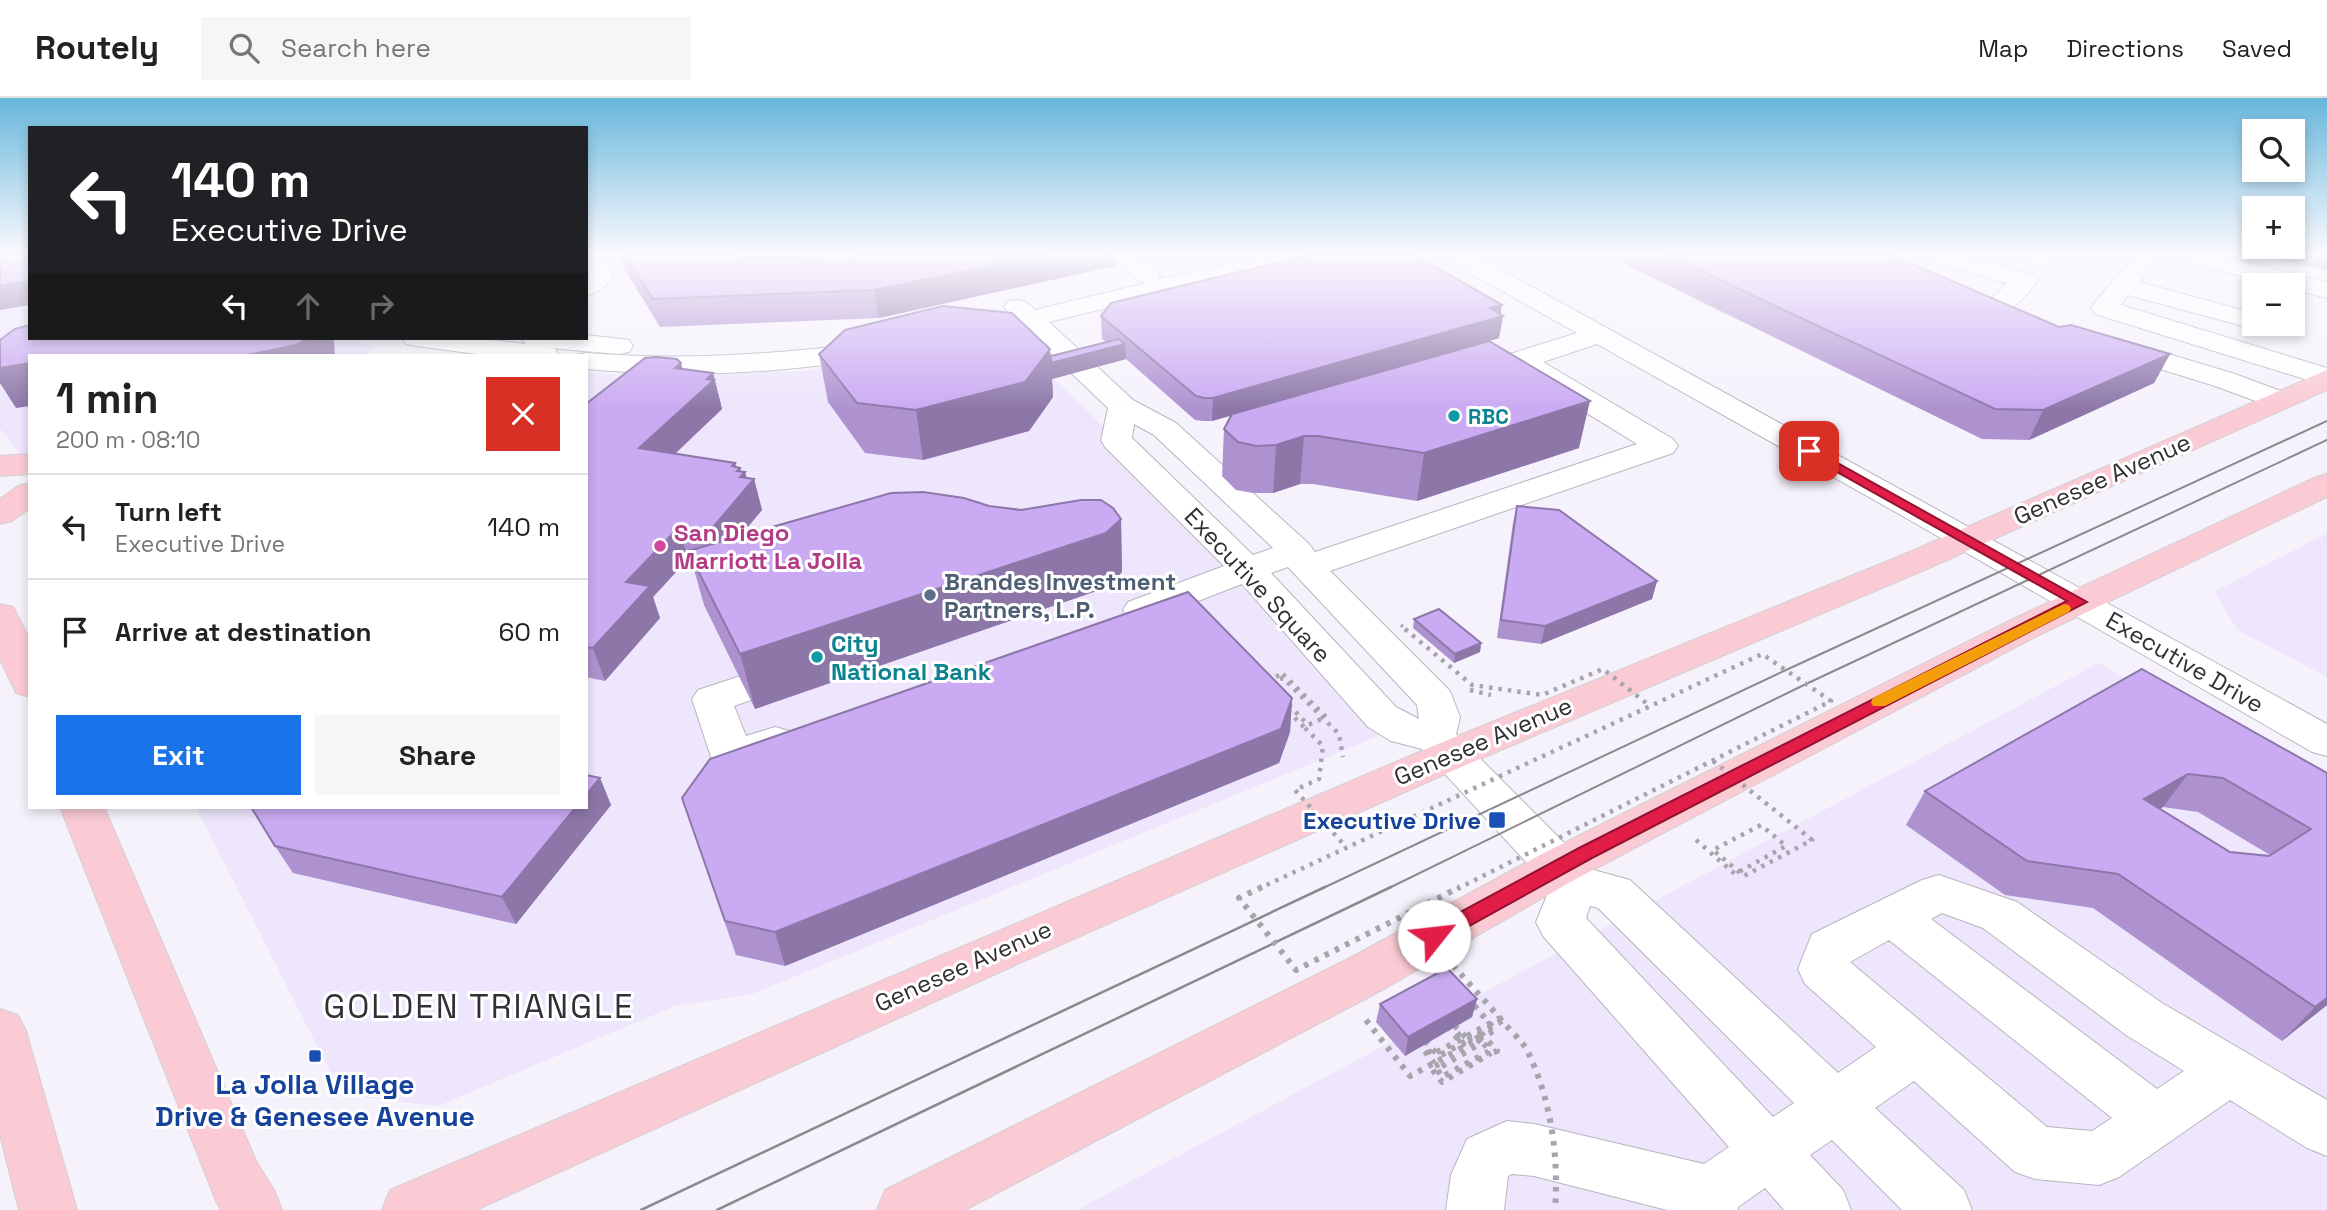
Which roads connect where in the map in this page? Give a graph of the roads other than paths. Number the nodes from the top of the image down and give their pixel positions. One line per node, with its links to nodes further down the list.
1 (1044, 307): 8 (street)
2 (1052, 307): 8 (street)
3 (1548, 307): 11 (street, Executive Drive)
4 (1991, 307): 5 (street)
5 (2010, 307)
6 (2106, 307): 18 (street)
7 (2219, 307): 9 (street)
8 (1023, 313): 10 (street); 20 (street, Executive Square)
9 (2242, 318)
10 (951, 330)
11 (1598, 335): 28 (street, Executive Drive); 29 (street)
12 (425, 340): 15 (street)
13 (559, 340): 17 (street)
14 (2096, 340): 19 (street)
15 (449, 345): 16 (street)
16 (535, 354)
17 (588, 361)
18 (2327, 378): 19 (main road, Genesee Avenue)
19 (2279, 400): 28 (main road, Genesee Avenue)
20 (1123, 406): 21 (street, Executive Square); 24 (street, Executive Square)
21 (1195, 456): 24 (street); 29 (street, Executive Square)
22 (28, 464): 23 (main road)
23 (0, 467)
24 (1147, 471): 30 (street, Executive Square)
25 (2327, 484): 31 (main road)
26 (28, 493): 27 (main road)
27 (0, 514)
28 (1967, 539): 31 (street, Executive Drive); 38 (main road, Genesee Avenue)
29 (1301, 559): 30 (street); 38 (street, Executive Square)
30 (1249, 571): 33 (street); 38 (street, Executive Square)
31 (2079, 602): 37 (street, Executive Drive); 40 (main road)
32 (0, 615): 35 (main road)
33 (1112, 620)
34 (777, 677): 36 (street)
35 (28, 679)
36 (811, 728)
37 (2327, 742)
38 (1444, 745): 40 (street); 52 (main road, Genesee Avenue)
39 (83, 809): 51 (main road)
40 (1566, 875): 45 (street); 48 (street); 53 (main road)
41 (1892, 916): 43 (street); 44 (street); 46 (street)
42 (0, 1031): 50 (main road)
43 (1915, 1050): 45 (street); 46 (street)
44 (2231, 1070): 46 (street); 47 (street)
45 (1837, 1107): 48 (street); 56 (street)
46 (2156, 1120)
47 (2327, 1130)
48 (1767, 1152): 49 (street); 55 (street)
49 (1709, 1201): 54 (street)
50 (48, 1210)
51 (253, 1210)
52 (411, 1210)
53 (906, 1210)
54 (1475, 1210)
55 (1822, 1210)
56 (1942, 1210)

